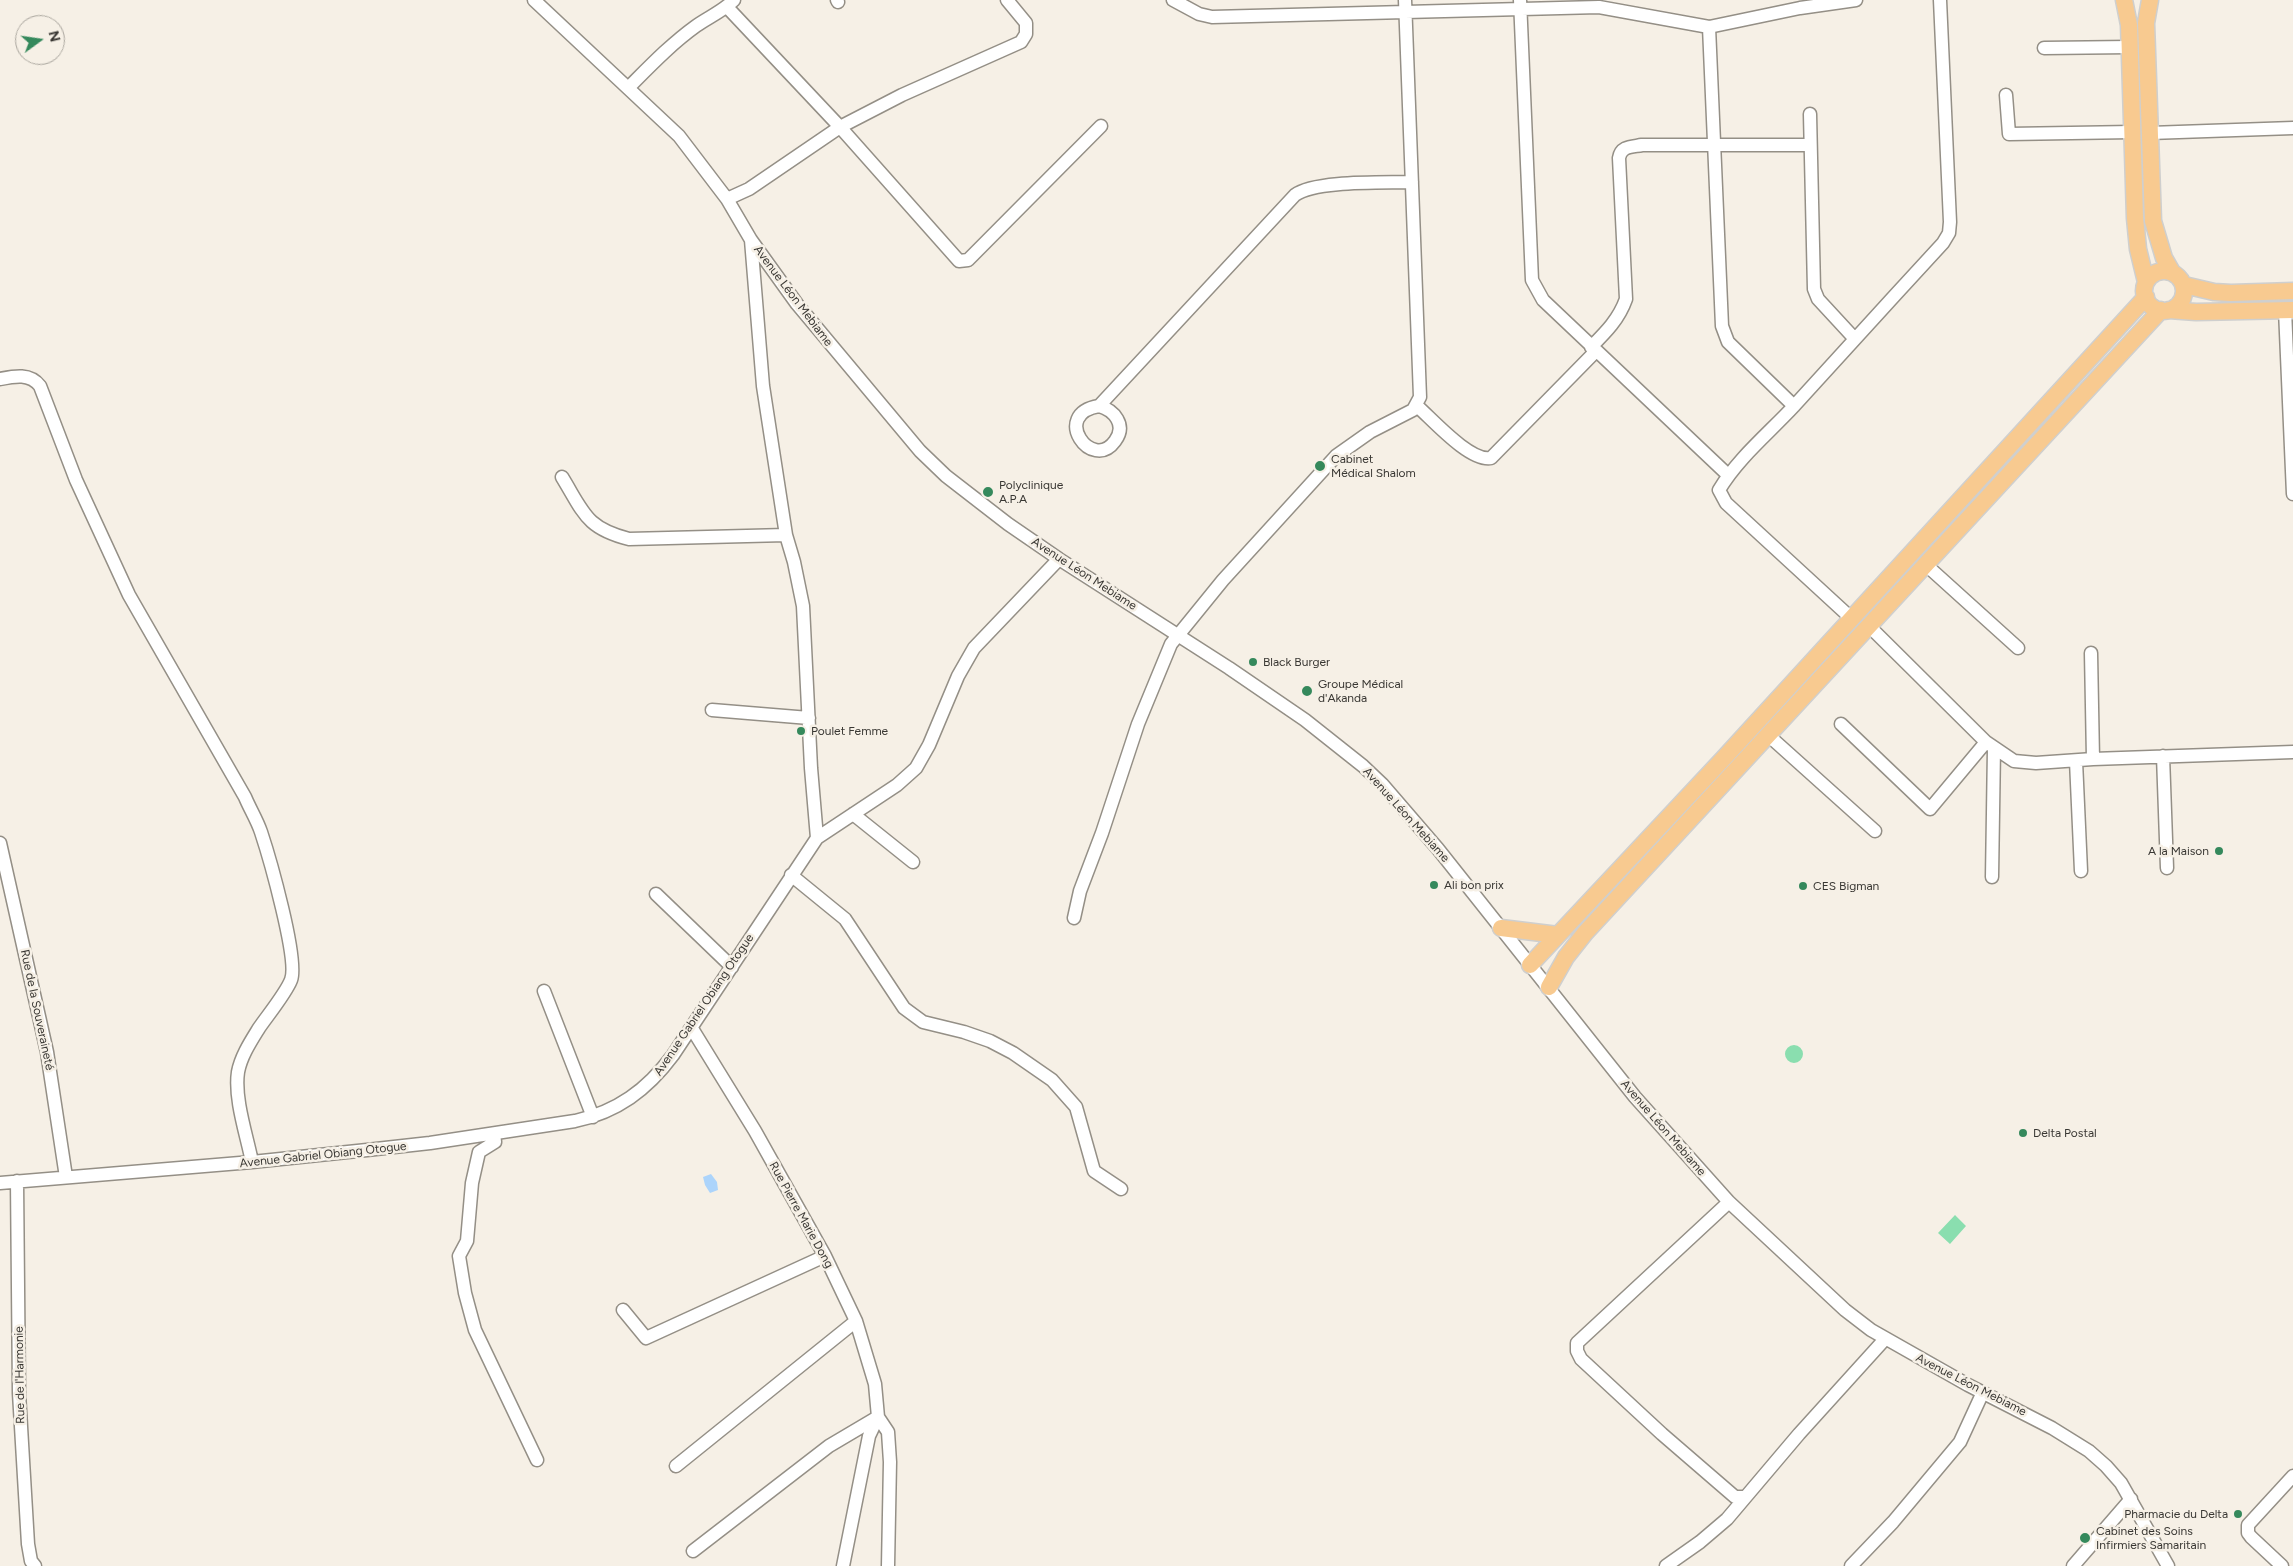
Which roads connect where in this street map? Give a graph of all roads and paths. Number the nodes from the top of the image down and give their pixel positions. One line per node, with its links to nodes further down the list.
1 (534, 0): 14 (street, Avenue Léon Mebiame)
2 (1007, 0): 18 (street)
3 (1173, 0): 9 (street)
4 (1856, 0): 11 (street)
5 (1940, 0): 33 (street)
6 (2124, 0): 12 (main road)
7 (2150, 0): 21 (main road)
8 (731, 4): 14 (street); 18 (street)
9 (1405, 5): 10 (street); 24 (street)
10 (1520, 5): 11 (street); 34 (street)
11 (1709, 27): 22 (street)
12 (2130, 47): 13 (street); 20 (main road)
13 (2044, 48)
14 (628, 88): 25 (street, Avenue Léon Mebiame)
15 (2006, 95): 20 (street)
16 (1810, 114): 23 (street)
17 (1102, 126): 18 (street)
18 (840, 127): 25 (street)
19 (2293, 128): 21 (street)
20 (2132, 132): 29 (main road)
21 (2150, 133): 27 (main road)
22 (1714, 145): 23 (street); 34 (street); 38 (street)
23 (1810, 145): 33 (street)
24 (1412, 182): 36 (street); 37 (street)
25 (728, 200): 26 (street, Avenue Léon Mebiame)
26 (751, 240): 42 (street); 43 (street, Avenue Léon Mebiame)
27 (2172, 272): 28 (main road); 29 (main road)
28 (2184, 285): 30 (main road); 31 (main road)
29 (2146, 290): 31 (main road); 45 (main road)
30 (2293, 291)
31 (2165, 310): 32 (main road); 44 (main road)
32 (2289, 310): 41 (street)
33 (1854, 338): 38 (street)
34 (1594, 349): 37 (street); 39 (street)
35 (0, 379): 79 (street)
36 (1099, 406)
37 (1417, 406): 47 (street)
38 (1794, 406): 39 (street)
39 (1728, 475): 45 (street)
40 (562, 477): 42 (street)
41 (2293, 494)
42 (786, 535): 51 (street)
43 (1058, 559): 47 (street, Avenue Léon Mebiame); 59 (street, Avenue Gabriel Obiang Otogue)
44 (1925, 564): 46 (main road); 48 (street)
45 (1851, 618): 71 (main road)
46 (1869, 626): 53 (main road); 54 (street)
47 (1178, 634): 69 (street); 70 (street, Avenue Léon Mebiame)
48 (2018, 648)
49 (2091, 653): 57 (street)
50 (712, 710): 51 (street)
51 (809, 718): 61 (street)
52 (1841, 724): 54 (street)
53 (1768, 735): 60 (street); 74 (main road)
54 (1990, 745): 58 (street); 67 (street)
55 (2293, 752): 56 (street)
56 (2163, 756): 57 (street); 64 (street)
57 (2093, 759): 58 (street)
58 (2076, 761): 65 (street)
59 (853, 814): 61 (street, Avenue Gabriel Obiang Otogue); 63 (street)
60 (1875, 832)
61 (817, 838): 66 (street, Avenue Gabriel Obiang Otogue)
62 (0, 843): 80 (street, Rue de la Souveraineté)
63 (913, 862)
64 (2167, 868)
65 (2080, 871)
66 (791, 875): 73 (street, Avenue Gabriel Obiang Otogue); 83 (street)
67 (1992, 877)
68 (656, 894): 73 (street)
69 (1074, 918)
70 (1501, 928): 71 (main road); 72 (street, Avenue Léon Mebiame)
71 (1558, 935): 72 (main road)
72 (1530, 965): 74 (street, Avenue Léon Mebiame)
73 (732, 967): 76 (street, Avenue Gabriel Obiang Otogue)
74 (1549, 987): 84 (street, Avenue Léon Mebiame)
75 (544, 991): 77 (street)
76 (691, 1027): 77 (street, Avenue Gabriel Obiang Otogue); 85 (street, Rue Pierre Marie Dong)
77 (593, 1117): 78 (street, Avenue Gabriel Obiang Otogue)
78 (494, 1134): 79 (street, Avenue Gabriel Obiang Otogue); 91 (street)
79 (252, 1162): 80 (street, Avenue Gabriel Obiang Otogue)
80 (66, 1177): 81 (street, Avenue Gabriel Obiang Otogue)
81 (17, 1181): 82 (street, Avenue Gabriel Obiang Otogue); 97 (street, Rue de l'Harmonie)
82 (0, 1184)
83 (1121, 1189)
84 (1729, 1202): 88 (street, Avenue Léon Mebiame); 94 (street)
85 (825, 1256): 86 (street); 87 (street, Rue Pierre Marie Dong)
86 (622, 1310)
87 (856, 1321): 90 (street, Rue Pierre Marie Dong); 92 (street)
88 (1885, 1339): 89 (street, Avenue Léon Mebiame); 94 (street)
89 (1983, 1392): 95 (street, Avenue Léon Mebiame); 101 (street)
90 (878, 1417): 96 (street); 98 (street); 99 (street)
91 (538, 1460)
92 (676, 1466)
93 (2293, 1476): 104 (street)
94 (1744, 1497): 100 (street)
95 (2131, 1499): 102 (street); 103 (street, Avenue Léon Mebiame)
96 (693, 1551)
97 (35, 1566)
98 (843, 1566)
99 (888, 1566)
100 (1666, 1566)
101 (1851, 1566)
102 (2073, 1566)
103 (2168, 1566)
104 (2282, 1566)

